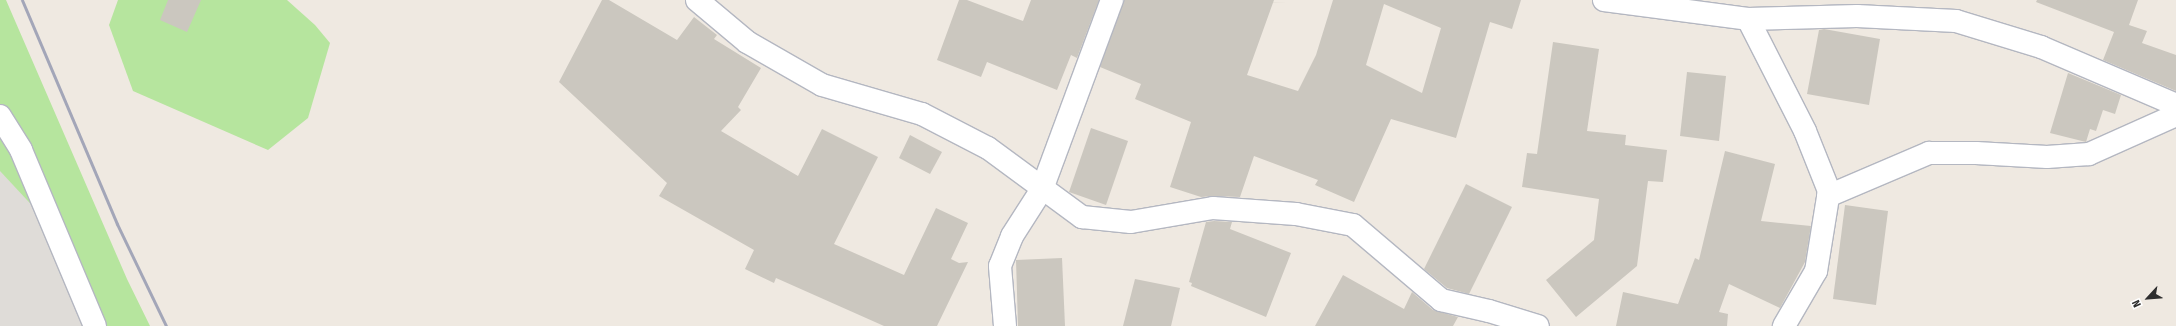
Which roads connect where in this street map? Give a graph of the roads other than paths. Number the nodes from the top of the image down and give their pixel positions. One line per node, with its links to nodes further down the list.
1 (697, 0): 8 (street)
2 (1112, 0): 8 (street)
3 (1608, 0): 4 (street)
4 (1748, 19): 5 (street); 9 (street)
5 (2176, 105)
6 (2176, 115): 9 (street)
7 (0, 116): 10 (street)
8 (1042, 189): 11 (street); 12 (street)
9 (1828, 196): 13 (street)
10 (95, 326)
11 (1005, 326)
12 (1538, 326)
13 (1784, 326)

